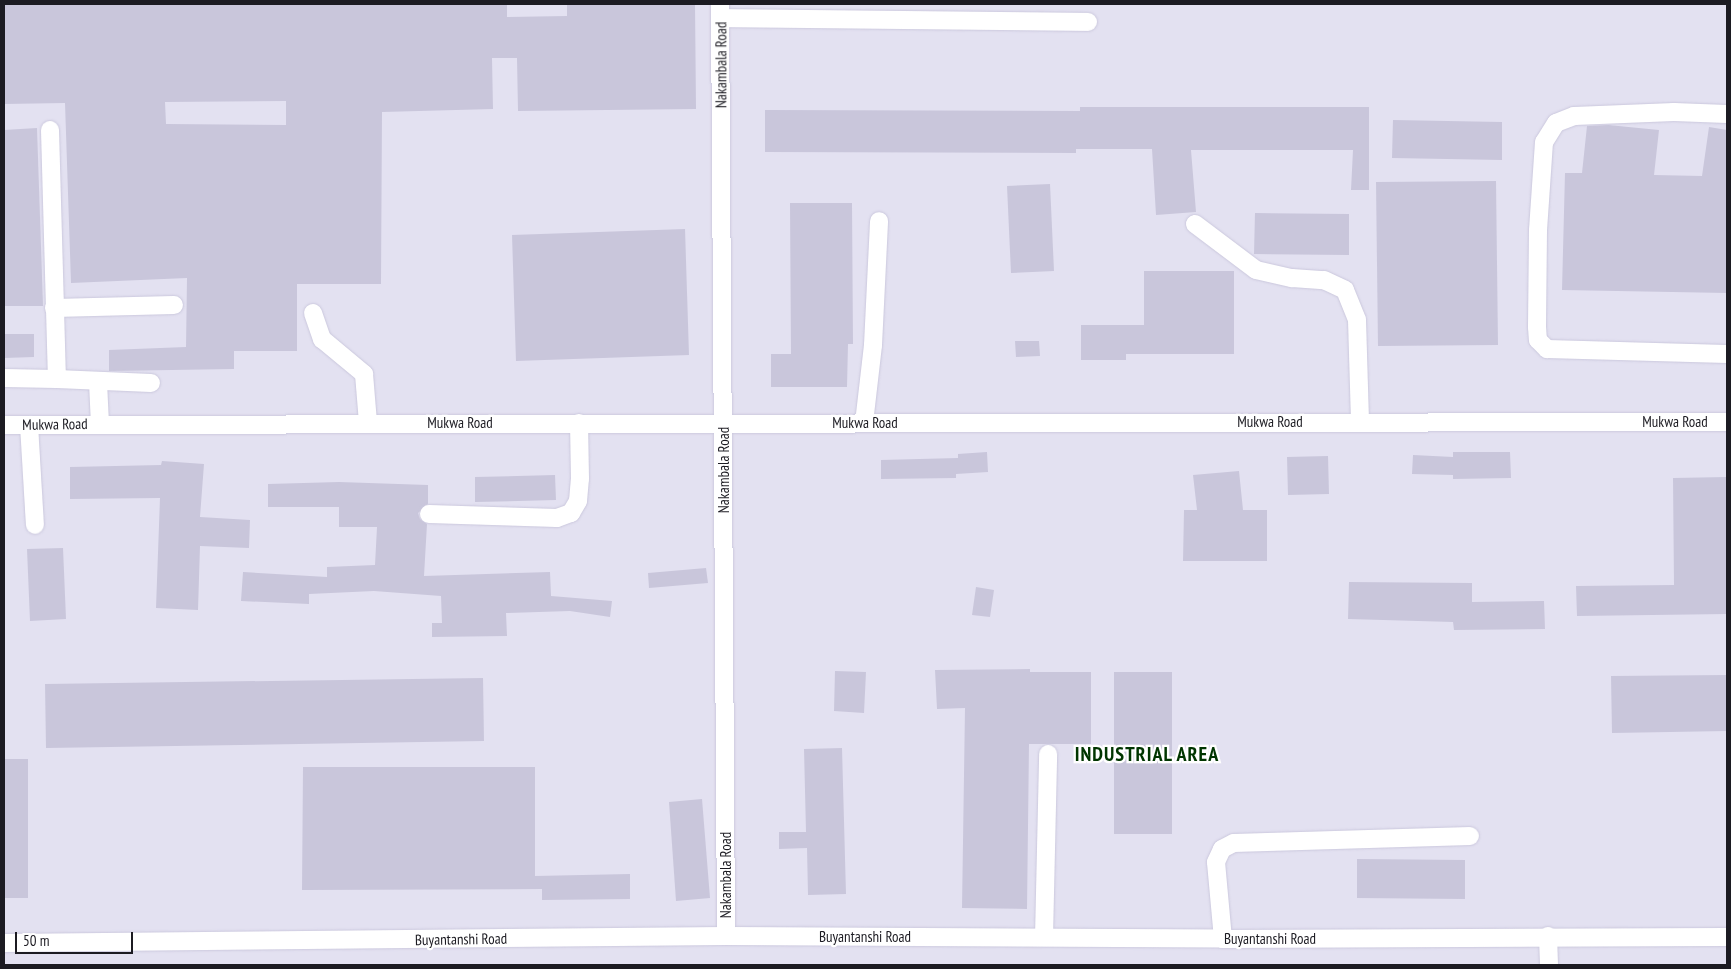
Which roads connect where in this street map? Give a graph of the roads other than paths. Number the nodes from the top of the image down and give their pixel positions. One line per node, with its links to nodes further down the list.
1 (720, 11): 2 (street); 19 (street, Nakambala Road)
2 (1088, 22)
3 (1727, 114): 10 (street)
4 (50, 130): 8 (street)
5 (879, 221): 20 (street)
6 (1195, 224): 15 (street)
7 (174, 305): 8 (street)
8 (54, 308): 12 (street)
9 (313, 312): 17 (street)
10 (1727, 354)
11 (4, 378): 12 (street)
12 (57, 379): 13 (street)
13 (98, 382): 14 (street); 21 (street)
14 (152, 383)
15 (1360, 422): 16 (street, Mukwa Road); 20 (street, Mukwa Road)
16 (1727, 422)
17 (368, 423): 18 (street, Mukwa Road); 21 (street, Mukwa Road)
18 (578, 423): 19 (street, Mukwa Road); 24 (street)
19 (723, 423): 20 (street, Mukwa Road); 28 (street, Nakambala Road)
20 (864, 423)
21 (100, 424): 23 (street, Mukwa Road)
22 (4, 425): 23 (street, Mukwa Road)
23 (29, 425): 25 (street)
24 (429, 514)
25 (35, 525)
26 (1048, 754): 30 (street)
27 (1470, 836): 32 (street)
28 (726, 936): 30 (street, Buyantanshi Road); 33 (street, Buyantanshi Road)
29 (1548, 936): 31 (street, Buyantanshi Road); 32 (street, Buyantanshi Road); 34 (street)
30 (1044, 937): 32 (street, Buyantanshi Road)
31 (1727, 937)
32 (1223, 939)
33 (4, 943)
34 (1549, 965)

